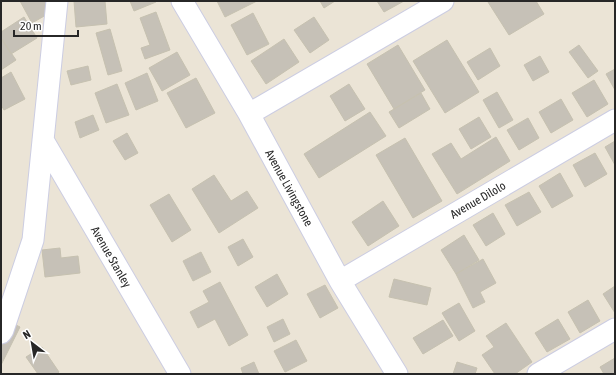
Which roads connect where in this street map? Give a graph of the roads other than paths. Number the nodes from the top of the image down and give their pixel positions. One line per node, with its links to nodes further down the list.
1 (57, 1): 6 (street)
2 (182, 1): 4 (street, Avenue Livingstone)
3 (443, 1): 4 (street)
4 (249, 114): 7 (street, Avenue Livingstone)
5 (615, 120): 7 (street, Avenue Dilolo)
6 (43, 140): 9 (street); 10 (street, Avenue Stanley)
7 (340, 281): 11 (street, Avenue Livingstone)
8 (615, 329): 12 (street)
9 (1, 333)
10 (180, 374)
11 (397, 374)
12 (538, 374)

